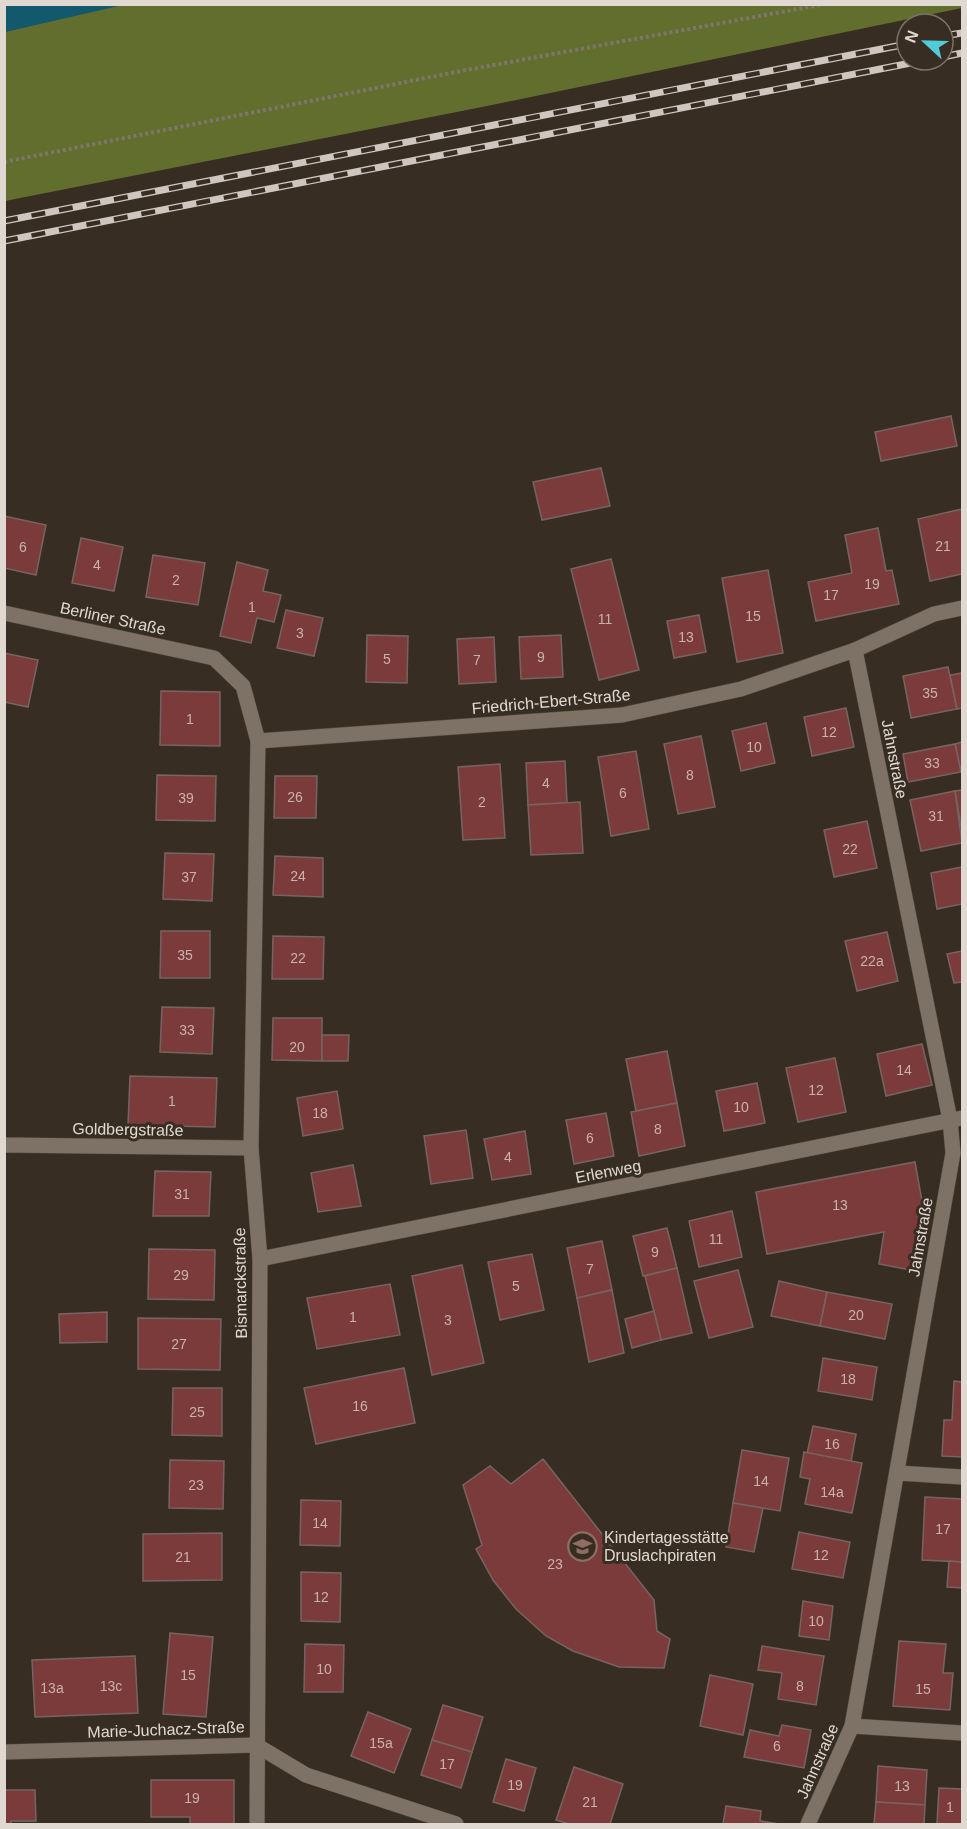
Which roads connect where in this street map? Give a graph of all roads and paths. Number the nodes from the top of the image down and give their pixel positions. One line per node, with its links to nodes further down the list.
1 (825, 4): 2 (path)
2 (4, 162)
3 (963, 608): 5 (street, Friedrich-Ebert-Straße)
4 (4, 614): 6 (street, Berliner Straße)
5 (855, 650): 6 (street, Friedrich-Ebert-Straße); 7 (street, Jahnstraße)
6 (258, 741): 9 (street, Bismarckstraße)
7 (956, 1119): 10 (street, Erlenweg); 11 (street, Jahnstraße)
8 (4, 1145): 9 (street, Goldbergstraße)
9 (251, 1148): 10 (street, Bismarckstraße)
10 (260, 1259): 15 (street, Bismarckstraße)
11 (898, 1473): 12 (street); 13 (street, Jahnstraße)
12 (963, 1477)
13 (852, 1726): 14 (street); 19 (street, Jahnstraße)
14 (963, 1733)
15 (256, 1745): 16 (street, Marie-Juchacz-Straße); 17 (street, Bismarckstraße); 18 (street, Marie-Juchacz-Straße)
16 (4, 1752)
17 (257, 1824)
18 (456, 1824)
19 (808, 1824)

